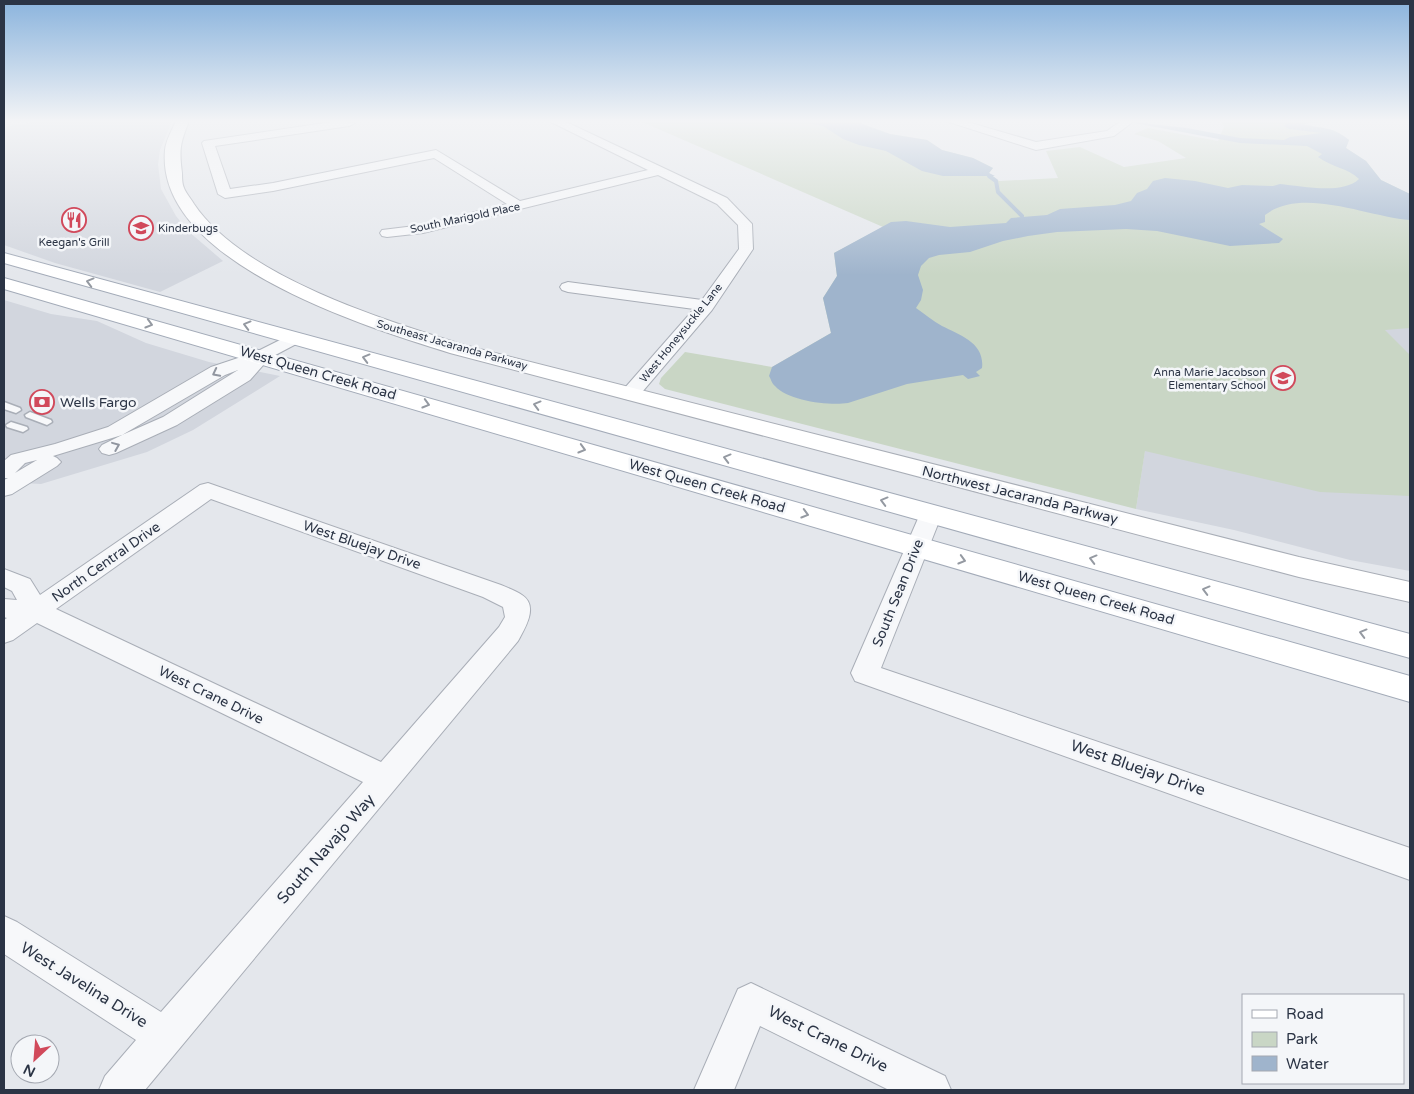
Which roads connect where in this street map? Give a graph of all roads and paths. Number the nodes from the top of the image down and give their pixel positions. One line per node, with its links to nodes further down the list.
1 (173, 172): 15 (main road, Southeast Jacaranda Parkway)
2 (217, 172): 3 (street)
3 (344, 172)
4 (465, 172): 7 (street)
5 (656, 172): 7 (street, South Marigold Place)
6 (662, 172): 12 (street, West Honeysuckle Lane)
7 (519, 206): 8 (street, South Marigold Place)
8 (387, 233)
9 (4, 258): 13 (main road, West Queen Creek Road, one-way to 9)
10 (4, 283): 14 (main road, West Queen Creek Road, one-way to 14)
11 (568, 286): 12 (street)
12 (706, 306): 15 (street, West Honeysuckle Lane)
13 (294, 338): 14 (street); 22 (main road, West Queen Creek Road, one-way to 13)
14 (262, 356): 18 (street, one-way to 14); 19 (street, one-way to 19); 23 (main road, West Queen Creek Road, one-way to 23)
15 (630, 394): 25 (main road, Northwest Jacaranda Parkway)
16 (17, 417): 17 (lane)
17 (47, 422)
18 (50, 462): 19 (street); 20 (street)
19 (11, 466)
20 (4, 489)
21 (208, 490): 26 (street, West Bluejay Drive); 28 (street, North Central Drive)
22 (930, 514): 23 (street, South Sean Drive); 30 (main road, West Queen Creek Road, one-way to 22)
23 (916, 547): 31 (street, South Sean Drive); 32 (main road, West Queen Creek Road, one-way to 32)
24 (4, 577): 28 (street)
25 (1410, 592)
26 (515, 602): 33 (street, South Navajo Way)
27 (4, 608): 28 (street, West Crane Drive)
28 (36, 611): 29 (street, North Central Drive); 33 (street, West Crane Drive)
29 (4, 633)
30 (1410, 646)
31 (865, 673): 34 (street, West Bluejay Drive)
32 (1410, 689)
33 (386, 779): 36 (street, South Navajo Way)
34 (1410, 864)
35 (4, 934): 36 (street, West Javelina Drive)
36 (165, 1036): 37 (street, South Navajo Way)
37 (119, 1090)
38 (714, 1090): 39 (street, West Crane Drive)
39 (931, 1090)

